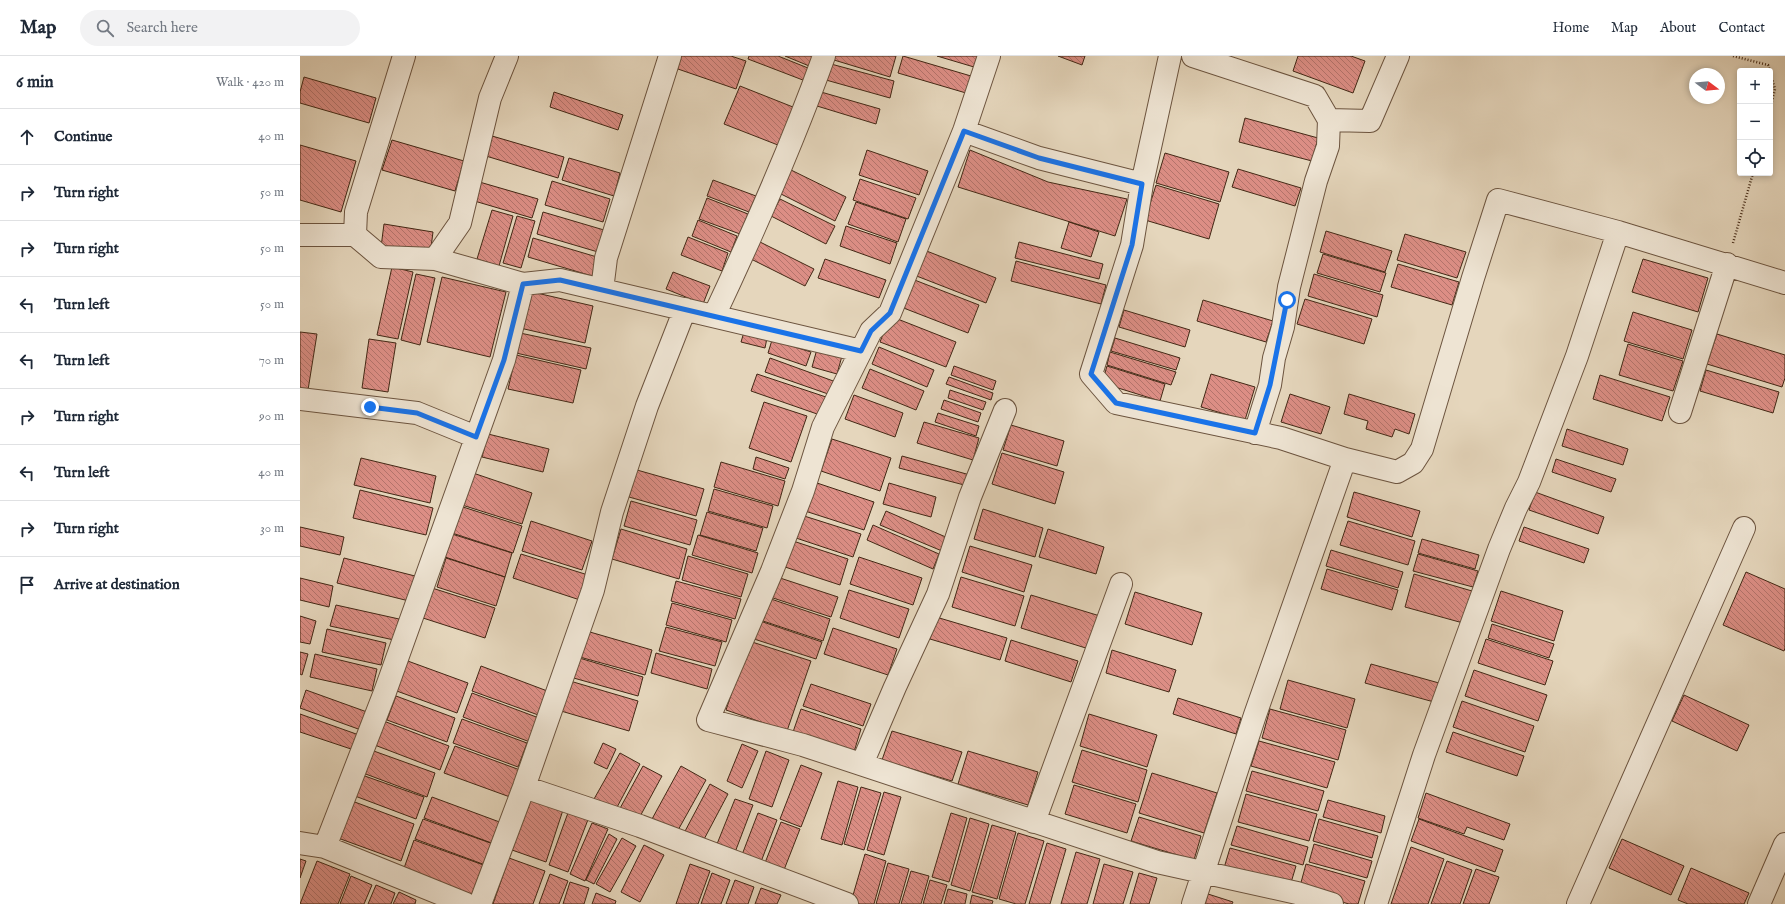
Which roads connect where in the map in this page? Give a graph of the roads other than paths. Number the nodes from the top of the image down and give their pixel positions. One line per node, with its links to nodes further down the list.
1 (404, 56): 15 (street)
2 (506, 56): 16 (street)
3 (670, 56): 20 (street)
4 (824, 56): 22 (street)
5 (989, 56): 11 (street)
6 (1170, 56): 12 (street)
7 (1194, 56): 9 (street)
8 (1398, 56): 10 (street)
9 (1216, 60): 10 (street)
10 (1329, 120): 27 (street)
11 (964, 131): 12 (street); 23 (street)
12 (1142, 184): 27 (street)
13 (1618, 232): 17 (street); 29 (street); 44 (street)
14 (300, 235): 15 (street)
15 (355, 235): 16 (street)
16 (435, 259): 19 (street)
17 (1727, 264): 18 (street); 26 (street)
18 (1785, 283)
19 (523, 284): 20 (street); 28 (street)
20 (602, 290): 21 (street)
21 (685, 309): 22 (street); 33 (street)
22 (714, 316): 23 (street)
23 (861, 351): 32 (street)
24 (300, 399): 28 (street)
25 (1005, 410): 32 (street)
26 (1680, 412)
27 (1255, 433): 29 (street)
28 (476, 437): 37 (street)
29 (1345, 459): 38 (street)
30 (1744, 528): 45 (street)
31 (1121, 584): 34 (street)
32 (862, 764): 34 (street)
33 (524, 787): 40 (street); 41 (street)
34 (1034, 822): 38 (street)
35 (300, 842): 37 (street)
36 (1785, 844): 46 (street)
37 (325, 847): 39 (street)
38 (1205, 873): 42 (street); 43 (street)
39 (466, 904)
40 (480, 904)
41 (847, 904)
42 (1194, 904)
43 (1332, 904)
44 (1376, 904)
45 (1578, 904)
46 (1759, 904)

